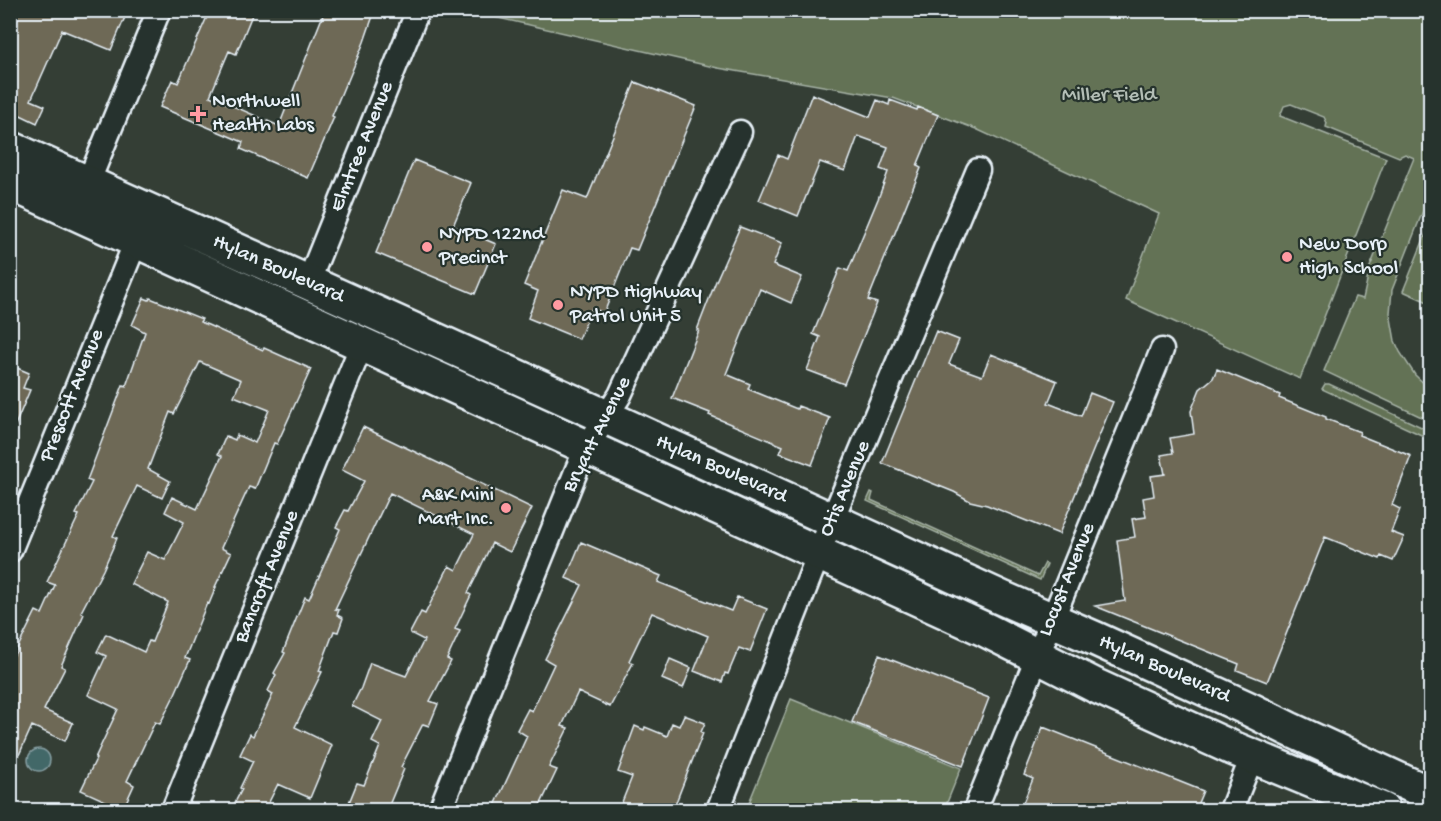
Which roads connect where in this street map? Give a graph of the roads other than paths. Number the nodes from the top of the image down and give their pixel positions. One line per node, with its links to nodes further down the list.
1 (159, 10): 7 (street)
2 (418, 10): 9 (street, Elmtree Avenue)
3 (740, 132): 14 (street, Bryant Avenue)
4 (10, 148): 7 (main road, Hylan Boulevard)
5 (978, 170): 16 (street, Otis Avenue)
6 (10, 183): 8 (main road, Hylan Boulevard)
7 (88, 183): 9 (main road, Hylan Boulevard)
8 (136, 241): 10 (main road, Hylan Boulevard); 17 (street, Prescott Avenue)
9 (308, 284): 12 (main road, Hylan Boulevard)
10 (362, 344): 13 (main road, Hylan Boulevard); 24 (street, Bancroft Avenue)
11 (1162, 350): 19 (street, Locust Avenue)
12 (469, 356): 13 (main road); 14 (main road, Hylan Boulevard)
13 (458, 387): 15 (main road, Hylan Boulevard)
14 (606, 418): 15 (street, Bryant Avenue); 16 (main road, Hylan Boulevard)
15 (587, 447): 18 (main road, Hylan Boulevard); 25 (street, Bryant Avenue)
16 (832, 520): 18 (street, Otis Avenue); 19 (main road, Hylan Boulevard)
17 (10, 551)
18 (819, 553): 20 (main road, Hylan Boulevard); 26 (street, Otis Avenue)
19 (1052, 620): 20 (street, Locust Avenue); 21 (main road, Hylan Boulevard)
20 (1037, 656): 22 (main road, Hylan Boulevard); 27 (street, Locust Avenue)
21 (1268, 719): 22 (main road); 23 (main road, Hylan Boulevard)
22 (1252, 757): 28 (street); 29 (main road, Hylan Boulevard)
23 (1431, 794)
24 (173, 810)
25 (440, 810)
26 (718, 810)
27 (975, 810)
28 (1231, 810)
29 (1383, 810)

